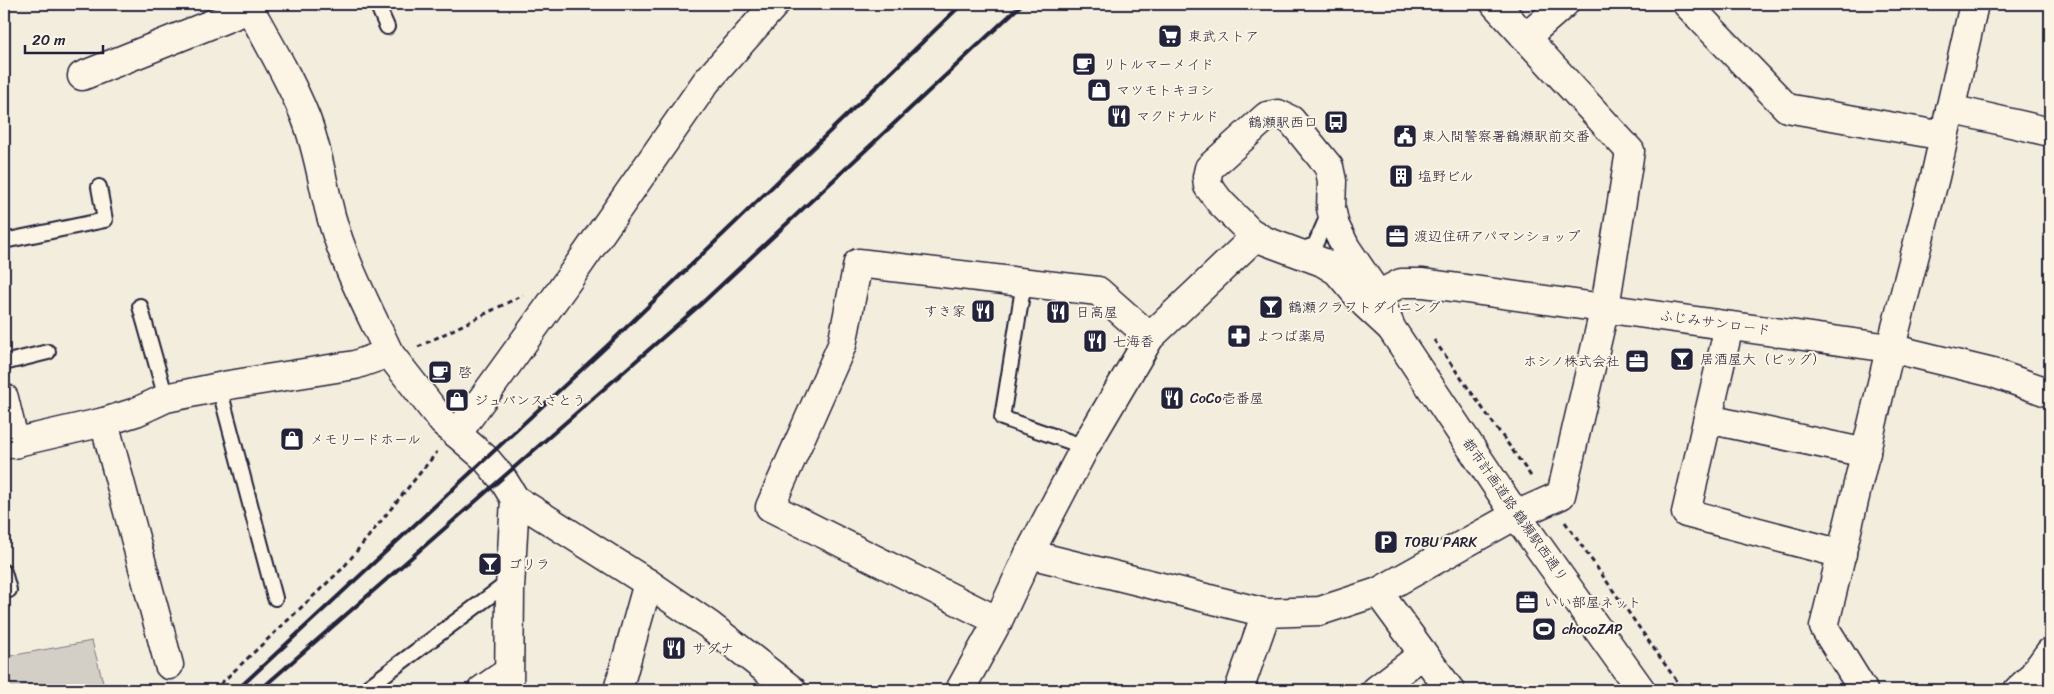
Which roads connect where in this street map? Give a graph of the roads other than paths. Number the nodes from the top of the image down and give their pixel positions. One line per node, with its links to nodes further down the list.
1 (377, 4): 8 (lane)
2 (775, 4): 36 (street)
3 (1495, 4): 9 (street)
4 (1564, 4): 9 (street)
5 (1687, 4): 13 (street)
6 (1974, 4): 11 (street)
7 (248, 6): 10 (street); 28 (street)
8 (387, 27)
9 (1525, 38): 22 (street)
10 (82, 76)
11 (1950, 109): 12 (street); 13 (street)
12 (2050, 132)
13 (1944, 136): 26 (street)
14 (99, 187): 17 (lane)
15 (1331, 208): 16 (street); 18 (lane); 20 (street)
16 (1256, 236): 18 (street); 25 (street)
17 (4, 241)
18 (1295, 251): 24 (street)
19 (1024, 282): 25 (street); 38 (lane); 51 (street)
20 (1378, 295): 22 (street, ふじみサンロード); 24 (street)
21 (140, 306): 33 (lane)
22 (1605, 307): 23 (street, ふじみサンロード); 41 (street)
23 (1729, 326): 26 (street, ふじみサンロード); 34 (street)
24 (1391, 328): 41 (street, 都市計画道路 鶴瀬駅西通り)
25 (1150, 337): 38 (street)
26 (1890, 348): 31 (street, ふじみサンロード); 39 (street)
27 (48, 352): 29 (lane)
28 (391, 356): 30 (street); 36 (street)
29 (4, 363)
30 (219, 387): 33 (street); 49 (lane)
31 (2050, 393)
32 (4, 398): 37 (street)
33 (166, 398): 35 (street)
34 (1708, 419): 39 (street); 43 (street)
35 (104, 422): 37 (street); 54 (street)
36 (456, 434): 40 (street)
37 (9, 444)
38 (1084, 447): 42 (street)
39 (1866, 453): 43 (street)
40 (515, 499): 45 (street); 46 (street)
41 (1516, 515): 48 (street); 64 (street, 都市計画道路 鶴瀬駅西通り)
42 (1029, 554): 50 (street); 51 (street)
43 (1842, 554): 65 (street)
44 (4, 572): 47 (lane)
45 (510, 581): 55 (street); 56 (lane)
46 (648, 583): 58 (street); 59 (street)
47 (9, 590)
48 (1378, 592): 50 (street); 53 (street)
49 (275, 598)
50 (1266, 613): 61 (street)
51 (998, 621): 60 (street)
52 (2050, 652): 66 (street)
53 (1424, 654): 62 (street); 63 (street)
54 (169, 664)
55 (508, 681): 57 (street)
56 (364, 690)
57 (482, 690)
58 (618, 690)
59 (791, 690)
60 (960, 690)
61 (1239, 690)
62 (1376, 690)
63 (1450, 690)
64 (1641, 690)
65 (1863, 690)
66 (2018, 690)

